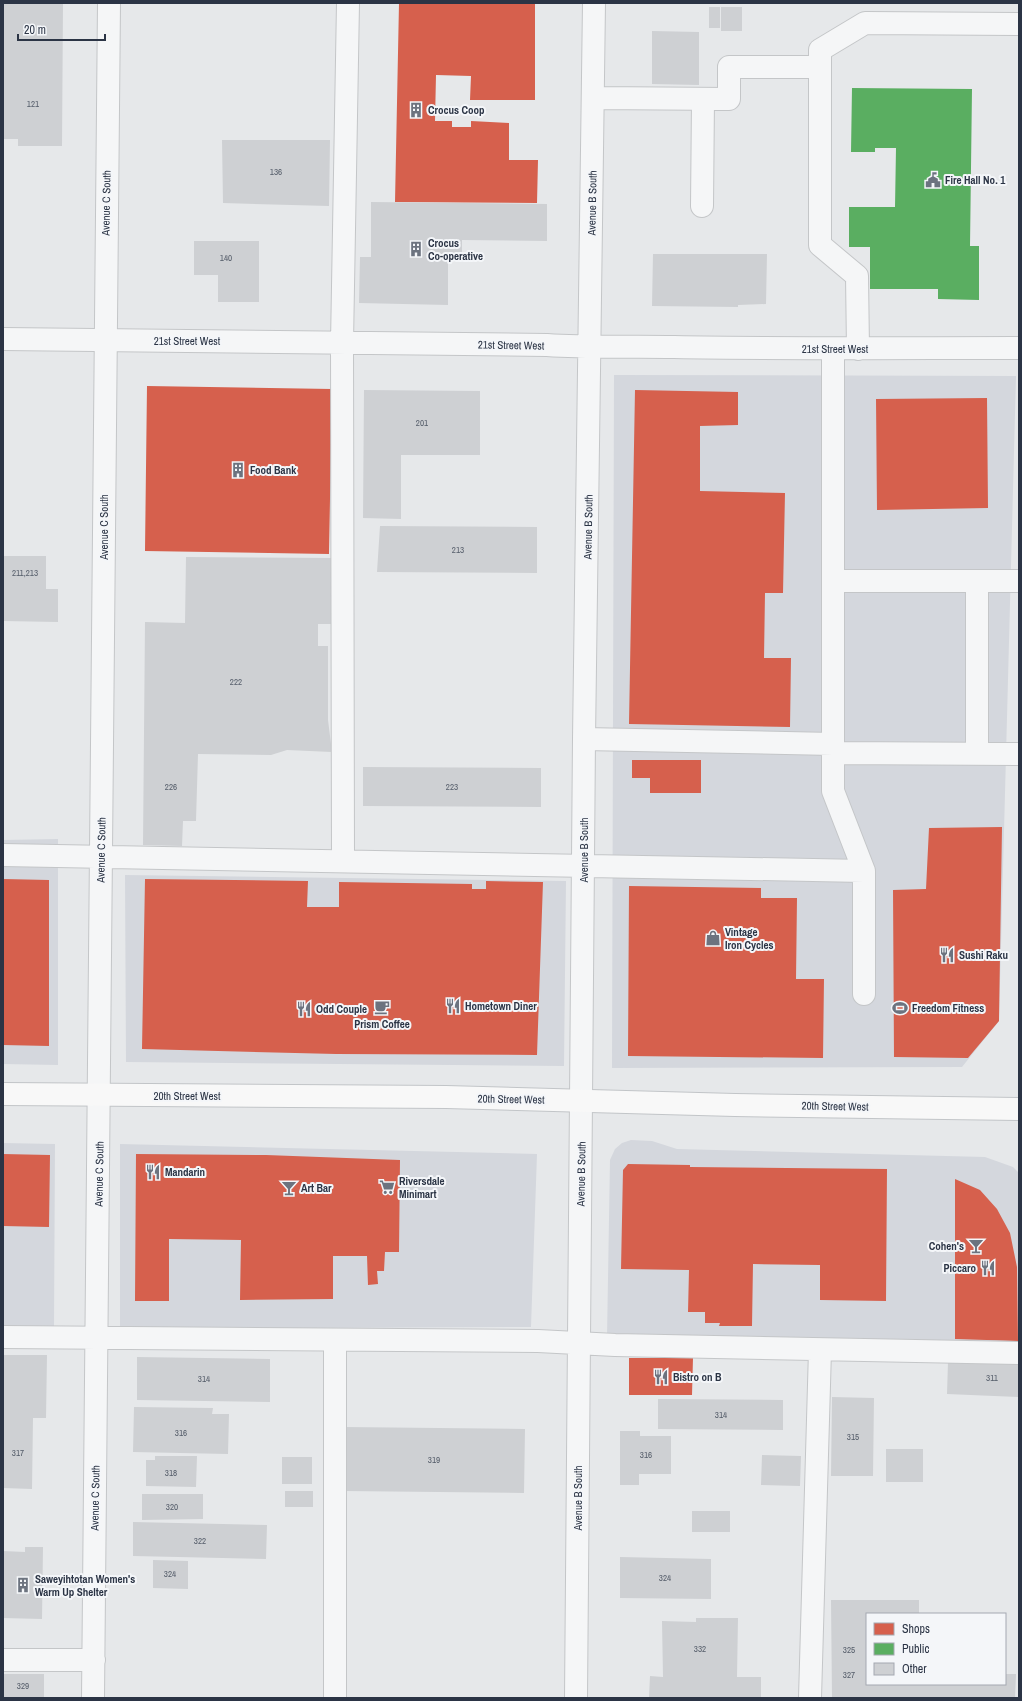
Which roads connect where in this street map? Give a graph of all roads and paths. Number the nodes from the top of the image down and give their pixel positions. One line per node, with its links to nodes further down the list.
1 (108, 3): 10 (street, Avenue C South)
2 (348, 3): 11 (street)
3 (594, 3): 6 (street, Avenue B South)
4 (1019, 24): 5 (street)
5 (820, 67): 7 (street); 15 (street)
6 (594, 98): 7 (street); 12 (street, Avenue B South)
7 (703, 99): 8 (street)
8 (702, 206)
9 (3, 339): 10 (street, 21st Street West)
10 (104, 340): 11 (street, 21st Street West); 24 (street, Avenue C South)
11 (342, 343): 12 (street, 21st Street West); 25 (street)
12 (590, 348): 14 (street, 21st Street West); 19 (street, Avenue B South)
13 (1019, 348): 15 (street, 21st Street West)
14 (834, 349): 15 (street, 21st Street West); 16 (street)
15 (858, 349)
16 (833, 581): 17 (street); 20 (street)
17 (977, 581): 18 (street); 21 (street)
18 (1019, 581)
19 (584, 739): 20 (street); 26 (street, Avenue B South)
20 (833, 748): 21 (street); 27 (street)
21 (977, 753): 22 (street)
22 (1019, 754)
23 (3, 855): 24 (street)
24 (101, 856): 25 (street); 30 (street, Avenue C South)
25 (343, 861): 26 (street)
26 (584, 866): 27 (street); 31 (street, Avenue B South)
27 (864, 872): 28 (street)
28 (864, 994)
29 (3, 1094): 30 (main road, 20th Street West)
30 (99, 1095): 31 (main road, 20th Street West); 34 (street, Avenue C South)
31 (582, 1101): 32 (main road, 20th Street West); 36 (street, Avenue B South)
32 (1019, 1109)
33 (3, 1337): 34 (street)
34 (97, 1338): 35 (street); 40 (street, Avenue C South)
35 (335, 1341): 36 (street); 42 (street)
36 (579, 1344): 37 (street); 43 (street, Avenue B South)
37 (820, 1350): 38 (street); 44 (street)
38 (1019, 1353)
39 (3, 1660): 40 (street)
40 (94, 1660): 41 (street, Avenue C South)
41 (94, 1698)
42 (335, 1698)
43 (576, 1698)
44 (810, 1698)

